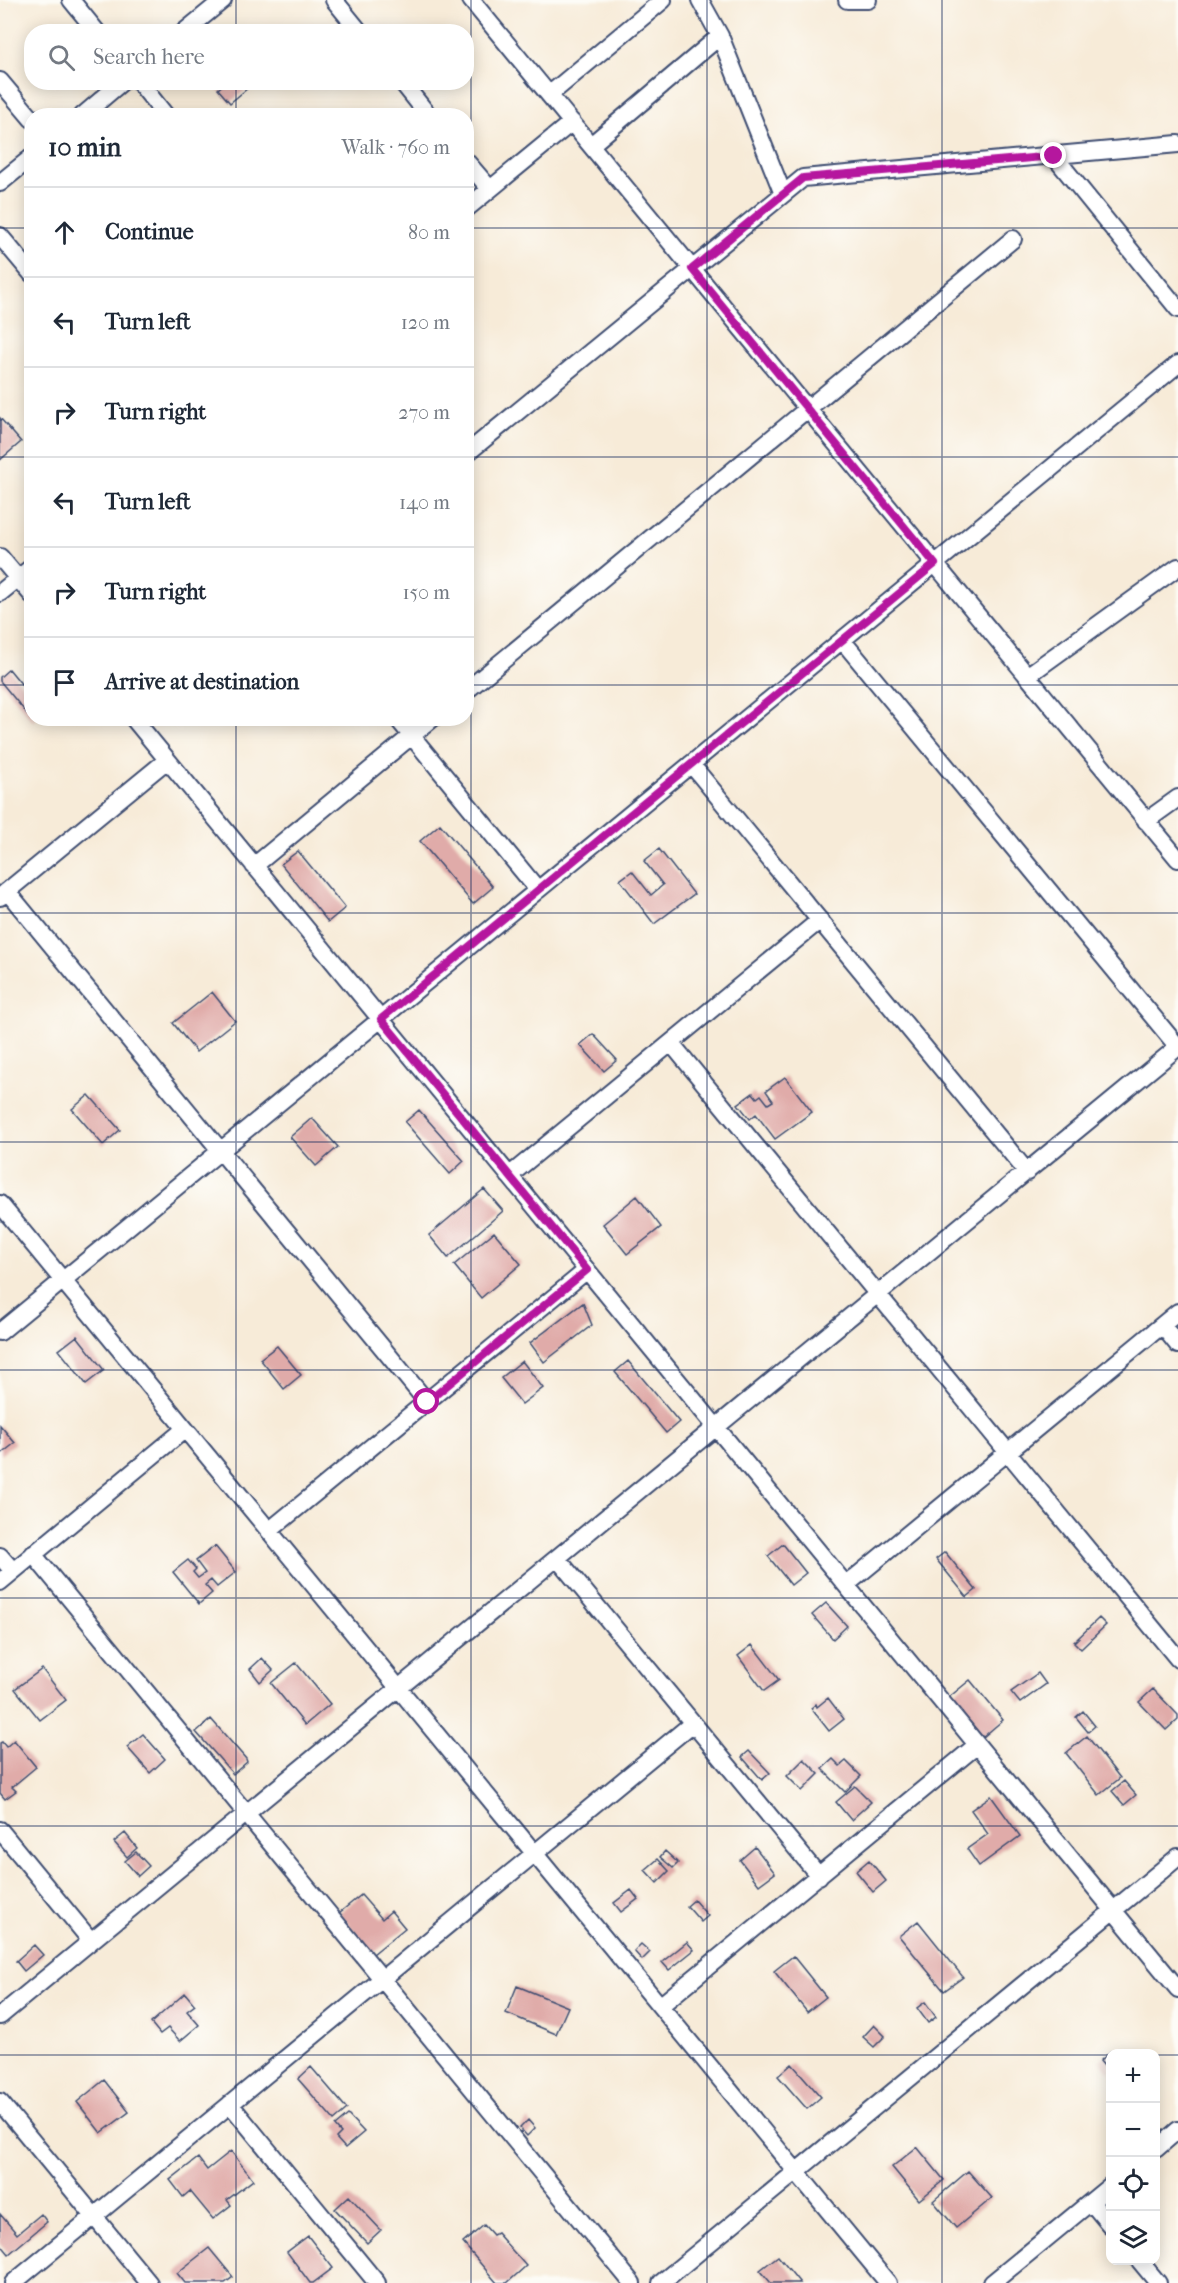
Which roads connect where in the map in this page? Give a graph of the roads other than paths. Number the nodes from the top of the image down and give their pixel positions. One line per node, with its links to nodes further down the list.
1 (71, 0): 9 (street)
2 (223, 0): 10 (street)
3 (334, 0): 11 (street)
4 (471, 0): 17 (street)
5 (663, 0): 17 (street)
6 (700, 0): 12 (street)
7 (849, 0): 8 (street)
8 (868, 0)
9 (90, 24)
10 (194, 24)
11 (354, 24)
12 (720, 36): 24 (street); 30 (street)
13 (0, 81): 21 (street)
14 (113, 90): 18 (street)
15 (145, 90): 19 (street)
16 (408, 90): 20 (street)
17 (549, 95): 22 (street)
18 (91, 108)
19 (160, 108)
20 (423, 108)
21 (24, 110)
22 (572, 122): 24 (street); 29 (street)
23 (1178, 144): 25 (street)
24 (591, 145): 35 (street)
25 (1054, 156): 30 (street); 36 (street)
26 (24, 164): 28 (street)
27 (474, 170): 29 (street)
28 (0, 183)
29 (490, 189): 31 (street)
30 (783, 194): 35 (street)
31 (474, 202)
32 (0, 236): 34 (street)
33 (1013, 238): 38 (street)
34 (24, 264)
35 (692, 269): 38 (street); 39 (street)
36 (1178, 309)
37 (1178, 363): 41 (street)
38 (807, 409): 41 (street); 49 (street)
39 (474, 447)
40 (0, 557): 44 (street)
41 (935, 564): 47 (street); 48 (street)
42 (1178, 567): 48 (street)
43 (24, 573): 44 (street)
44 (18, 578): 45 (street); 46 (street)
45 (24, 585)
46 (0, 592)
47 (842, 640): 55 (street); 65 (street)
48 (1027, 676): 57 (street)
49 (474, 684)
50 (139, 726): 54 (street)
51 (404, 726): 53 (street)
52 (424, 726): 53 (street)
53 (412, 736): 59 (street); 60 (street)
54 (167, 760): 59 (street); 61 (street)
55 (691, 764): 60 (street); 62 (street)
56 (1178, 798): 57 (street)
57 (1146, 820): 58 (street)
58 (1178, 859)
59 (254, 866): 63 (street)
60 (538, 890): 63 (street)
61 (3, 894): 66 (street)
62 (820, 920): 64 (street); 67 (street)
63 (381, 1019): 66 (street); 68 (street)
64 (671, 1043): 68 (street); 72 (street)
65 (1178, 1047): 67 (street)
66 (220, 1151): 71 (street); 77 (street)
67 (1027, 1172): 72 (street)
68 (509, 1176): 70 (street)
69 (0, 1204): 71 (street)
70 (587, 1270): 77 (street); 78 (street)
71 (63, 1281): 75 (street); 79 (street)
72 (878, 1294): 78 (street); 80 (street)
73 (1178, 1312): 74 (street)
74 (1162, 1325): 76 (street); 80 (street)
75 (0, 1332)
76 (1178, 1345)
77 (427, 1402): 81 (street)
78 (716, 1427): 84 (street); 86 (street)
79 (185, 1429): 81 (street); 82 (street)
80 (1008, 1452): 86 (street); 87 (street)
81 (269, 1531): 88 (street)
82 (33, 1554): 85 (street); 91 (street)
83 (0, 1556): 85 (street)
84 (557, 1558): 88 (street); 89 (street)
85 (6, 1576)
86 (846, 1585): 90 (street)
87 (1178, 1659)
88 (398, 1688): 91 (street); 93 (street)
89 (693, 1723): 93 (street); 95 (street)
90 (977, 1745): 95 (street); 96 (street)
91 (246, 1814): 97 (street); 98 (street)
92 (0, 1830): 97 (street)
93 (534, 1854): 98 (street); 100 (street)
94 (1178, 1857): 96 (street)
95 (819, 1876): 100 (street)
96 (1114, 1911): 99 (street); 106 (street)
97 (92, 1941): 101 (street)
98 (382, 1979): 103 (street); 115 (street)
99 (1178, 1989)
100 (660, 2006): 106 (street)
101 (0, 2016)
102 (0, 2102): 109 (street)
103 (230, 2104): 109 (street); 114 (street)
104 (1178, 2130): 105 (street)
105 (1160, 2145)
106 (796, 2172): 116 (street); 117 (street)
107 (1106, 2189): 108 (street)
108 (1091, 2202): 110 (street); 118 (street)
109 (94, 2216): 112 (street); 113 (street)
110 (1106, 2220)
111 (1143, 2265): 119 (street)
112 (13, 2283)
113 (149, 2283)
114 (377, 2283)
115 (632, 2283)
116 (661, 2283)
117 (888, 2283)
118 (992, 2283)
119 (1158, 2283)

